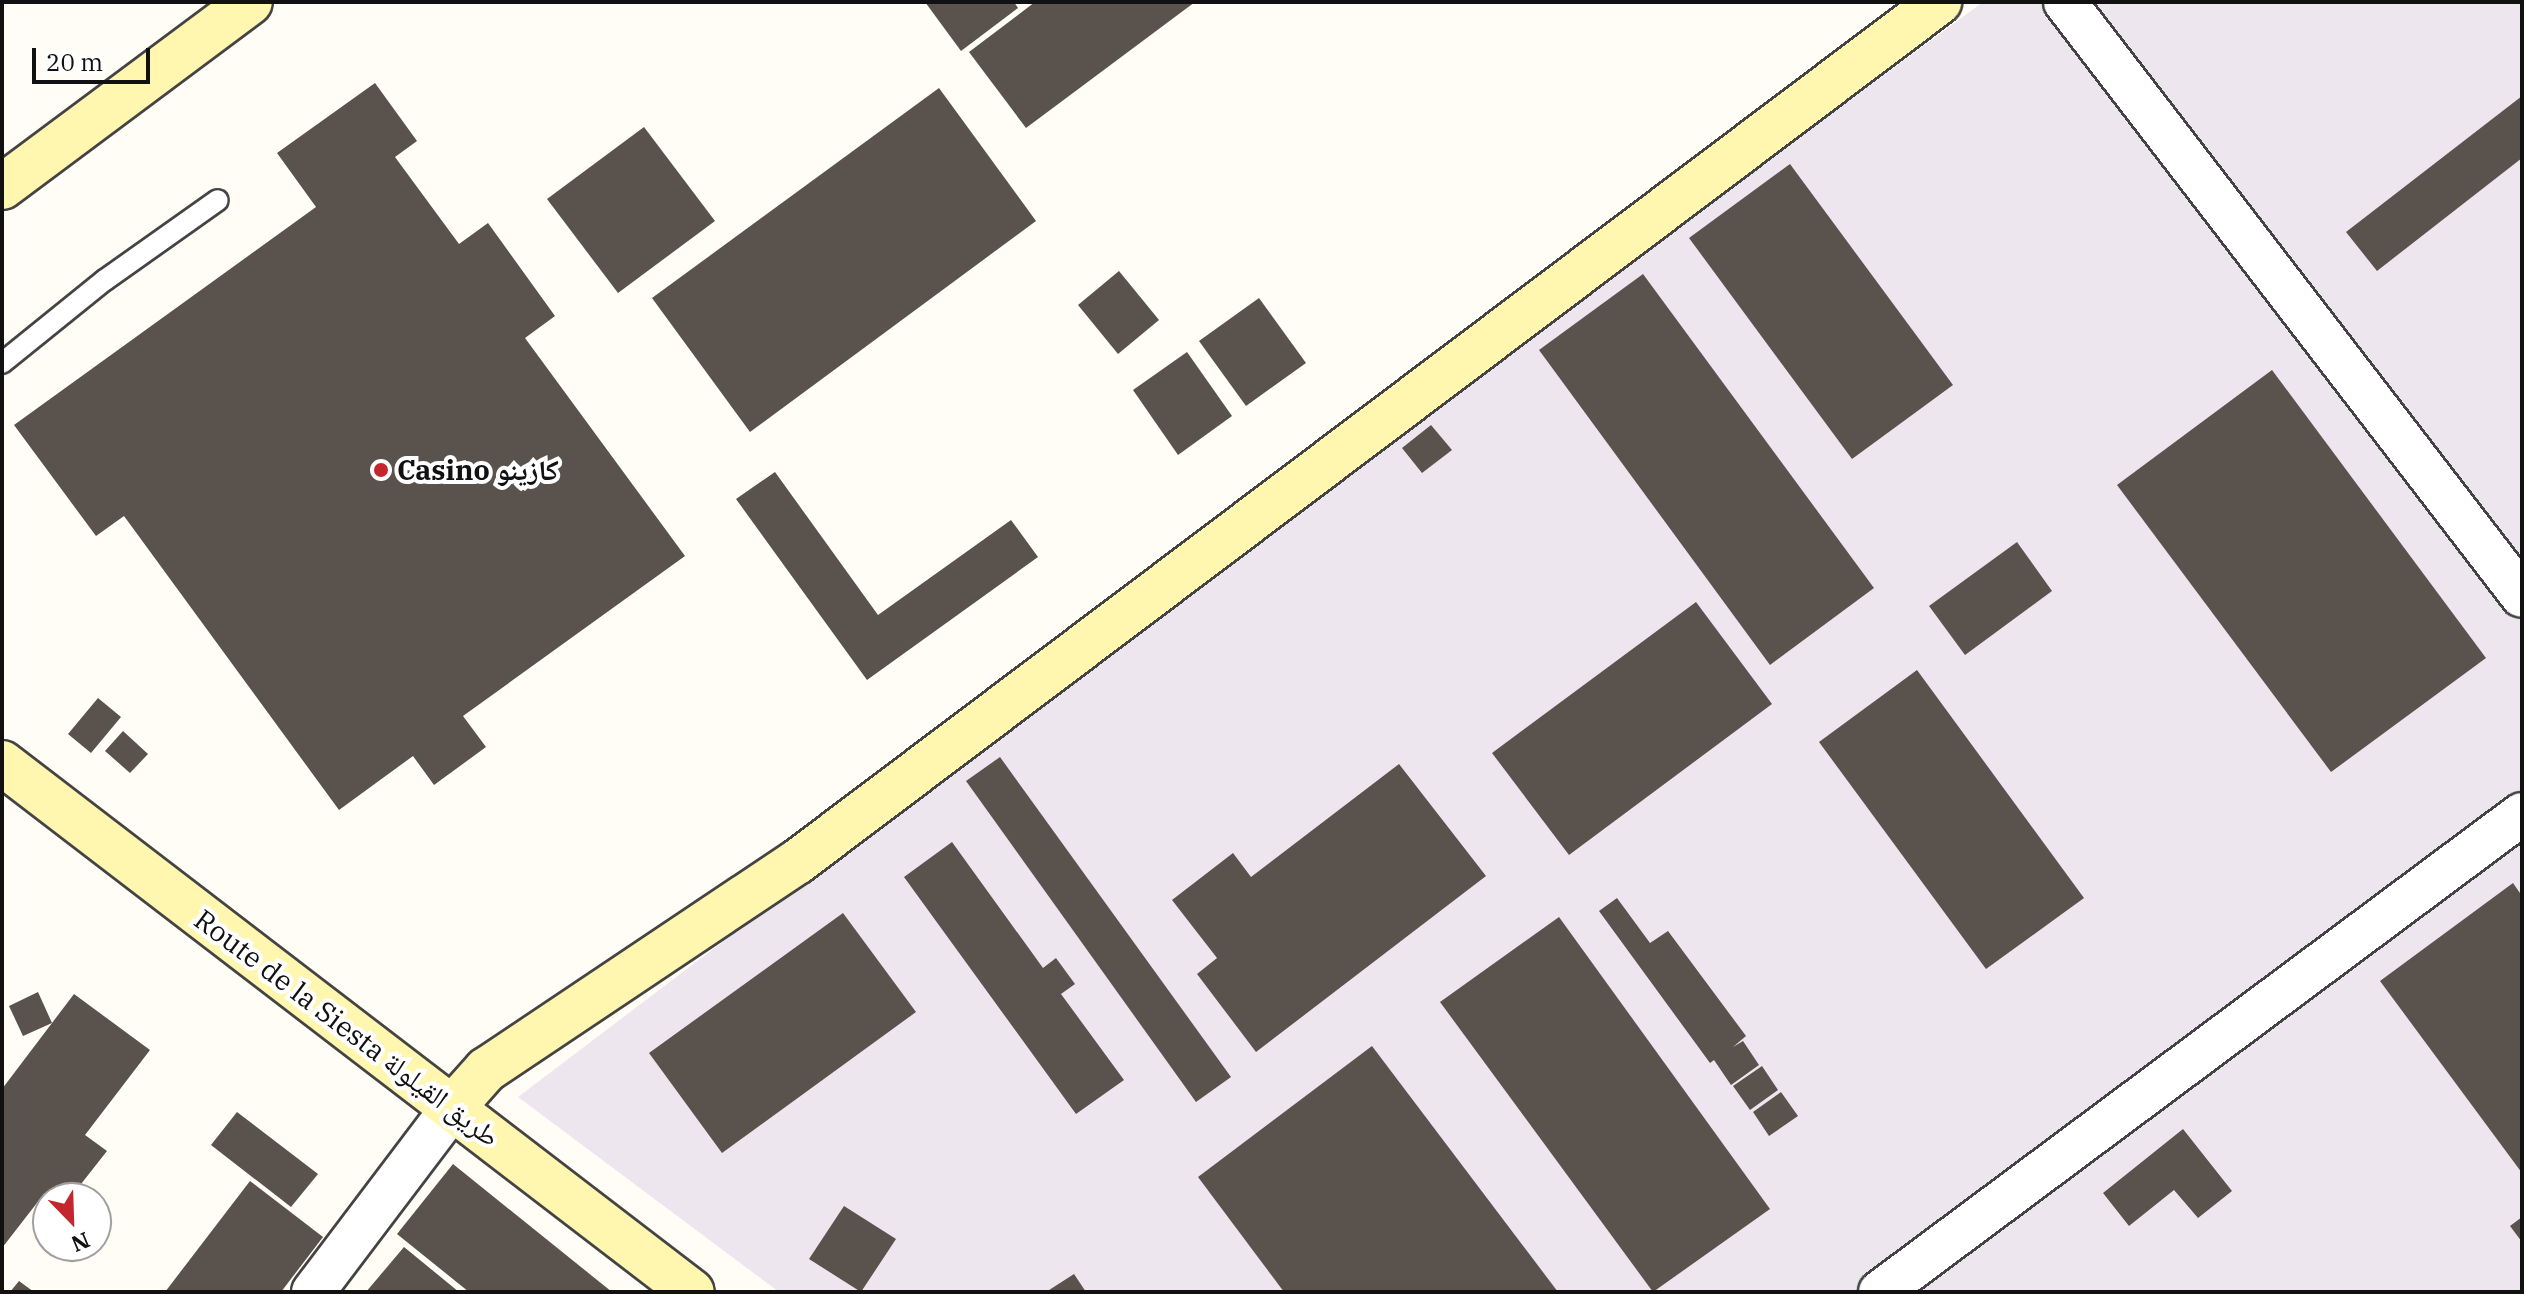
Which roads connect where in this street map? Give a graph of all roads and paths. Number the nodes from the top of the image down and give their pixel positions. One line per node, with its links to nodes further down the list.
1 (250, 2): 4 (street)
2 (1939, 2): 10 (street)
3 (2065, 2): 7 (street)
4 (2, 187)
5 (218, 200): 6 (lane)
6 (2, 363)
7 (2522, 596)
8 (2, 763): 10 (street, Route de la Siesta طريق القيلولة)
9 (2522, 814): 13 (street)
10 (453, 1107): 11 (street); 12 (street, Route de la Siesta طريق القيلولة)
11 (313, 1292)
12 (692, 1292)
13 (1880, 1292)

